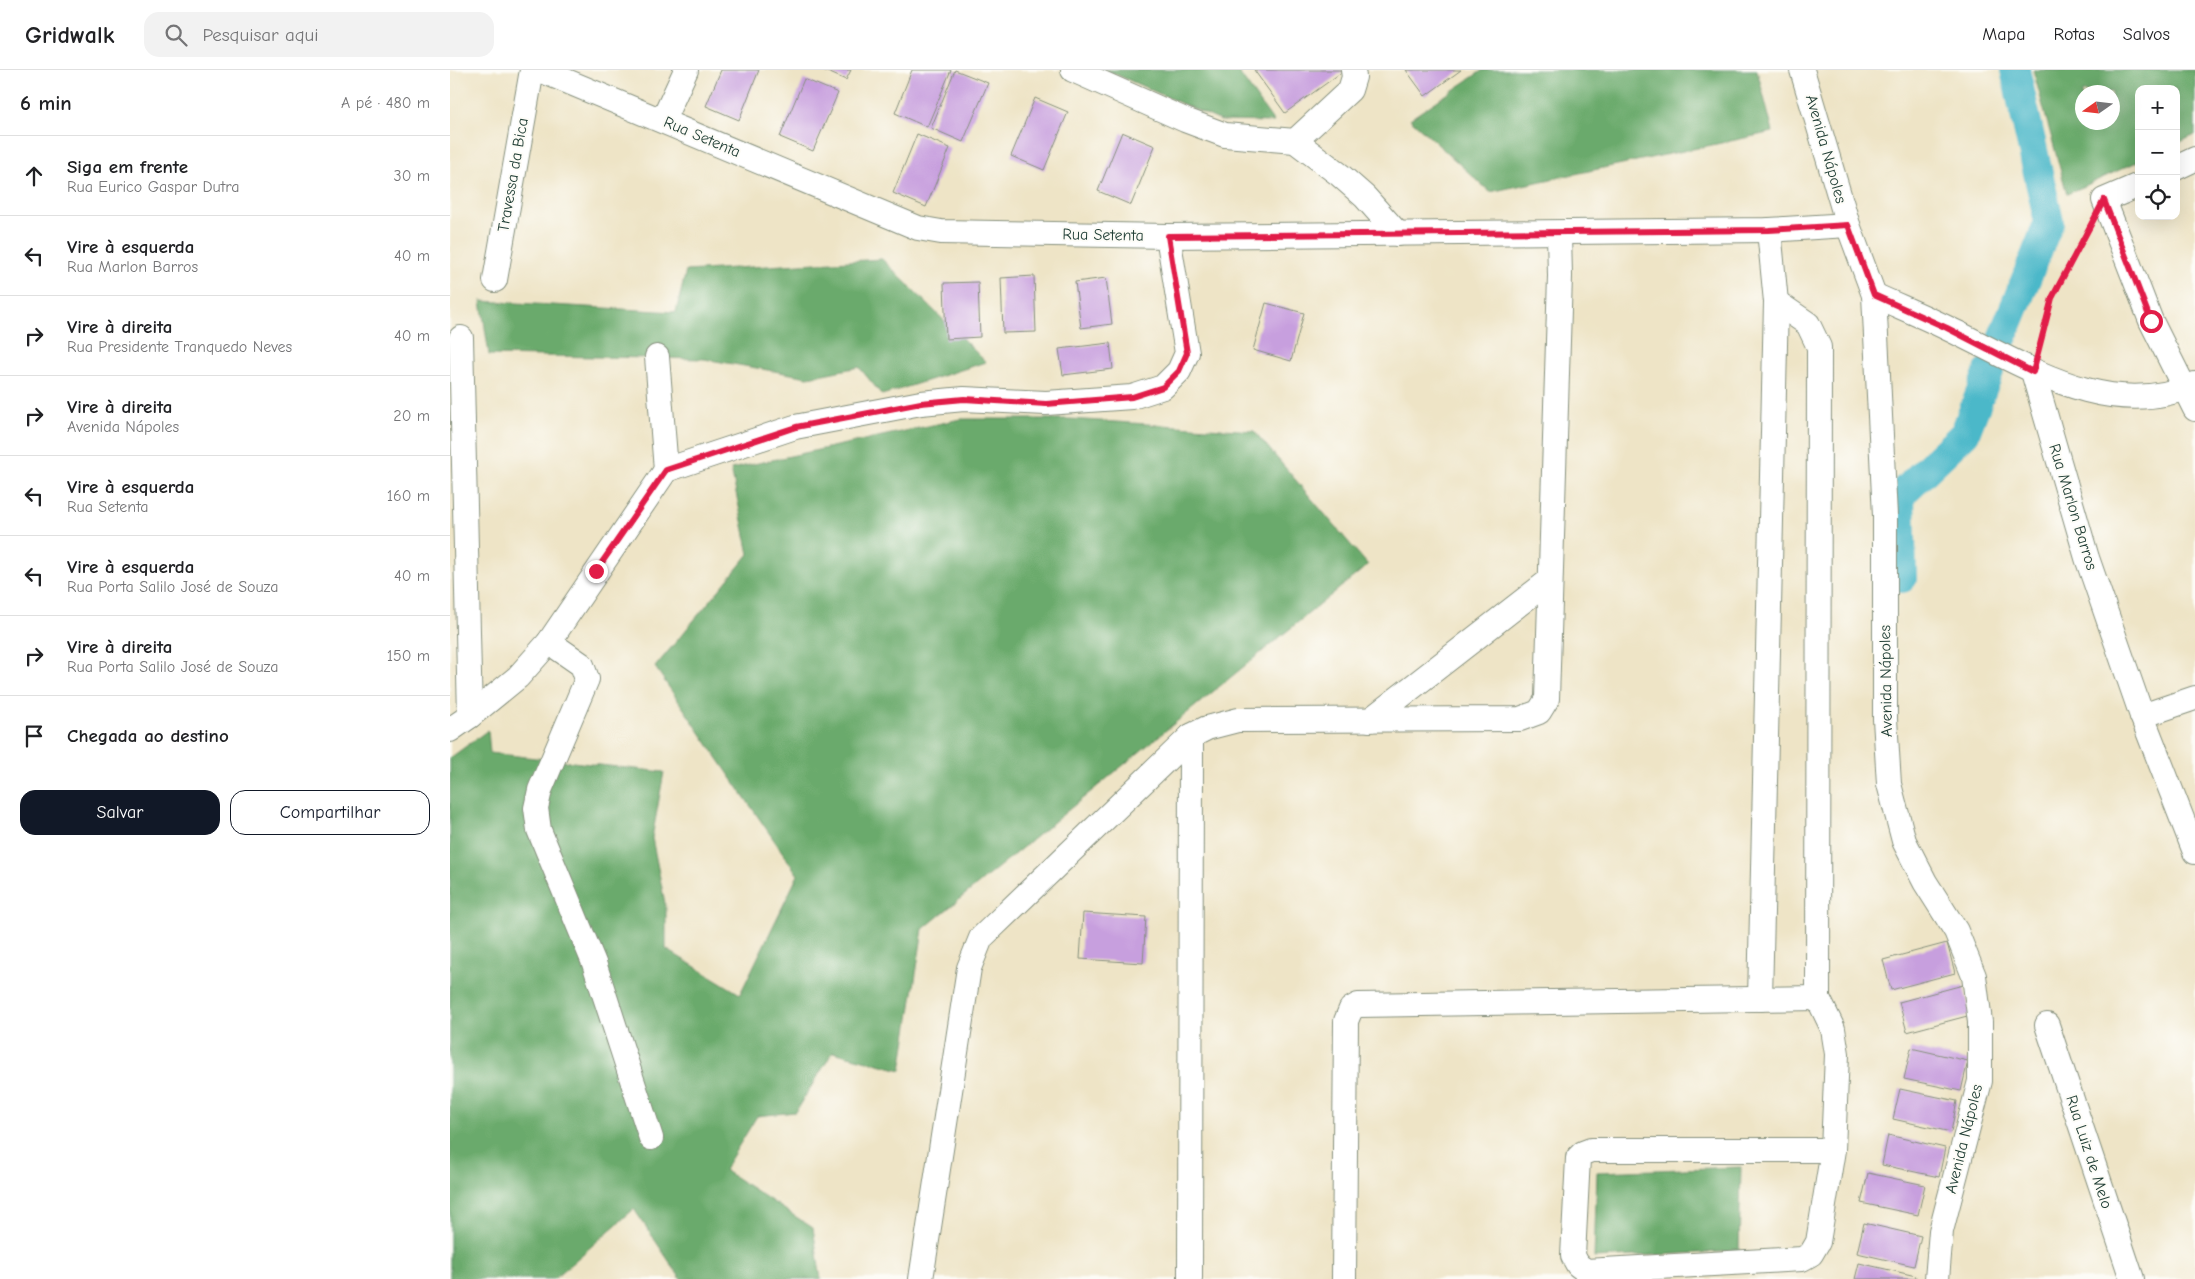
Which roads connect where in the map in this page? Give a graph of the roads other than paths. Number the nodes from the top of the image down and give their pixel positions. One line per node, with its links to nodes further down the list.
1 (532, 70): 17 (street, Travessa da Bica)
2 (540, 70): 7 (street, Rua Setenta)
3 (686, 70): 7 (street)
4 (1073, 70): 8 (street)
5 (1353, 70): 8 (street)
6 (1802, 70): 12 (street, Avenida Nápoles)
7 (663, 120): 16 (street, Rua Setenta)
8 (1296, 141): 15 (street)
9 (2195, 159): 10 (street)
10 (2180, 166)
11 (2135, 186): 23 (street)
12 (1848, 225): 13 (street, Rua Setenta); 18 (street, Avenida Nápoles)
13 (1769, 230): 14 (street, Rua Setenta); 19 (street)
14 (1559, 233): 15 (street, Rua Setenta); 25 (street)
15 (1398, 234): 16 (street, Rua Setenta)
16 (1168, 236): 24 (street)
17 (495, 280)
18 (1874, 295): 22 (street); 42 (street, Avenida Nápoles)
19 (1776, 302): 34 (street); 35 (street)
20 (461, 338): 28 (street)
21 (657, 357): 24 (street)
22 (2033, 372): 23 (street); 29 (street, Rua Marlon Barros)
23 (2192, 394)
24 (666, 470): 26 (street)
25 (1550, 580): 30 (street); 30 (street)
26 (549, 642): 28 (street); 37 (street)
27 (2195, 698): 29 (street)
28 (470, 716): 31 (street)
29 (2142, 716): 33 (street, Rua Marlon Barros)
30 (1370, 720): 32 (street)
31 (450, 730)
32 (1191, 736): 39 (street); 40 (street)
33 (2195, 852)
34 (1818, 998): 35 (street); 38 (street)
35 (1760, 999): 41 (street)
36 (2047, 1025): 43 (street, Rua Luiz de Melo)
37 (651, 1138)
38 (1834, 1150): 38 (street)
39 (921, 1279)
40 (1190, 1279)
41 (1344, 1279)
42 (1938, 1279)
43 (2132, 1279)

